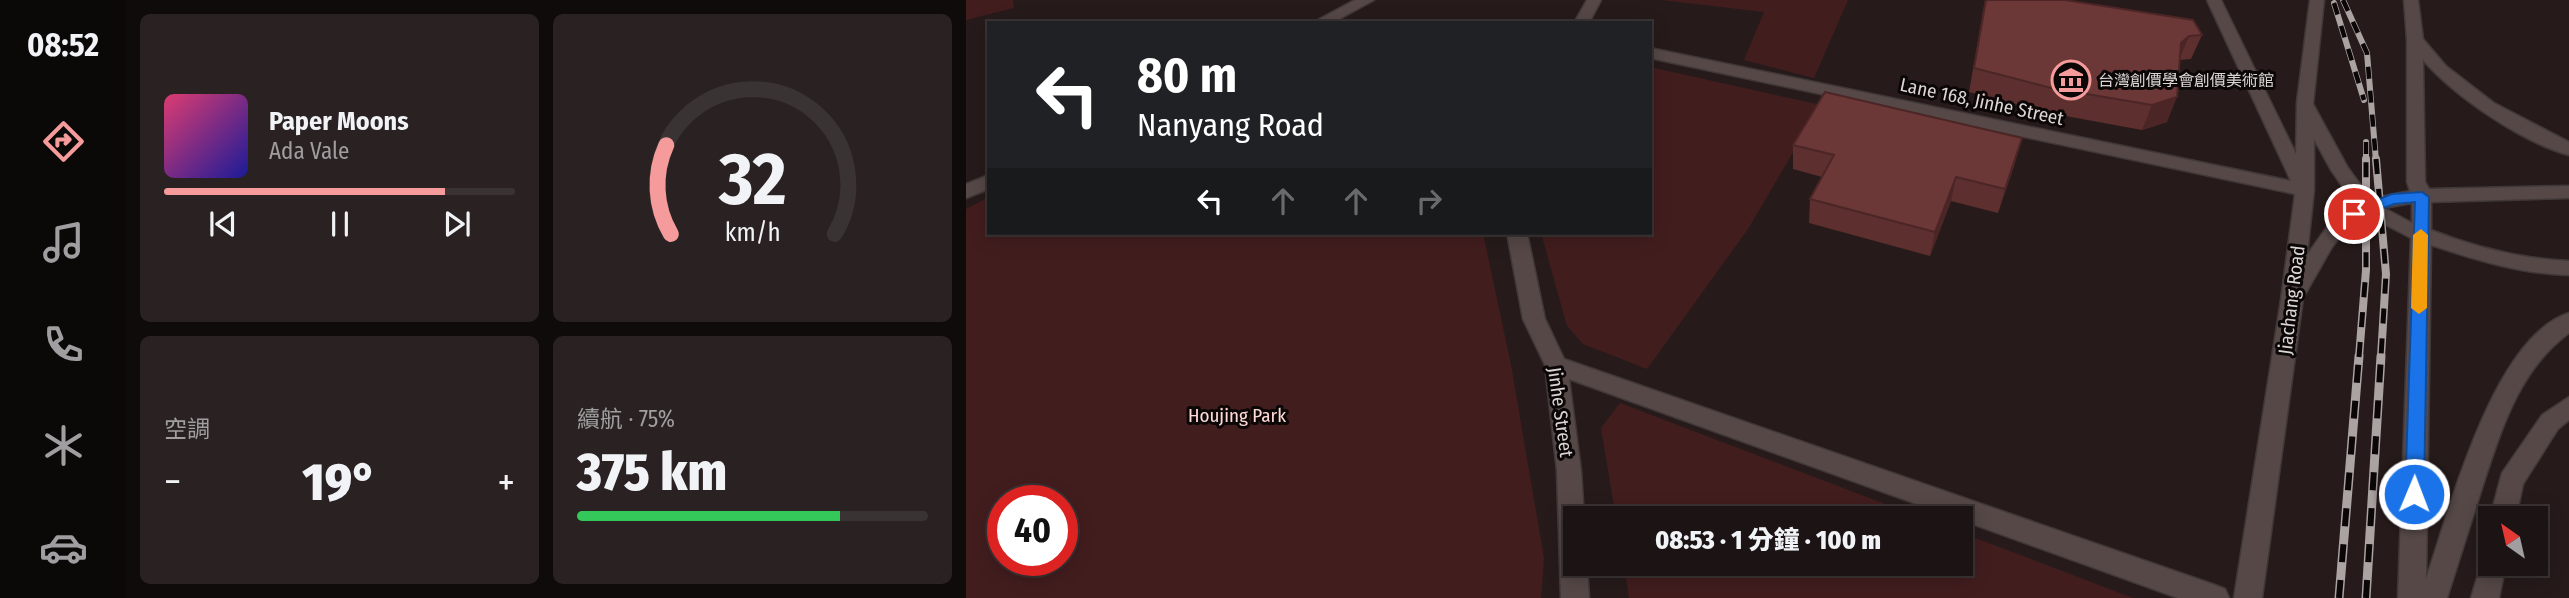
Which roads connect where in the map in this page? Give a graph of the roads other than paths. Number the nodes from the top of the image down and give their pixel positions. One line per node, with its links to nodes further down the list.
1 (1367, 0): 6 (street)
2 (1594, 0): 7 (street)
3 (2214, 0): 13 (street)
4 (2317, 0): 10 (street, Jiachang Road)
5 (2411, 0): 8 (street)
6 (1323, 21)
7 (1582, 21)
8 (2415, 40): 11 (street); 16 (street)
9 (1652, 53): 13 (street, Lane 168, Jinhe Street)
10 (2305, 102): 13 (street, Jiachang Road); 17 (street)
11 (2569, 149)
12 (987, 182): 14 (street)
13 (2305, 190): 21 (street, Jiachang Road)
14 (966, 192)
15 (2569, 192): 16 (street)
16 (2422, 197): 17 (street); 18 (street)
17 (2367, 207): 18 (street); 21 (street)
18 (2421, 234): 20 (street); 30 (street)
19 (1517, 235): 23 (street, Jinhe Street)
20 (2569, 268)
21 (2292, 300): 29 (street, Jiachang Road)
22 (2569, 321): 31 (street)
23 (1556, 365): 27 (street, Jinhe Street); 28 (street)
24 (2569, 407): 25 (street)
25 (2506, 506)
26 (2490, 576): 32 (street)
27 (1576, 598)
28 (2215, 598)
29 (2248, 598)
30 (2412, 598)
31 (2432, 598)
32 (2485, 598)

